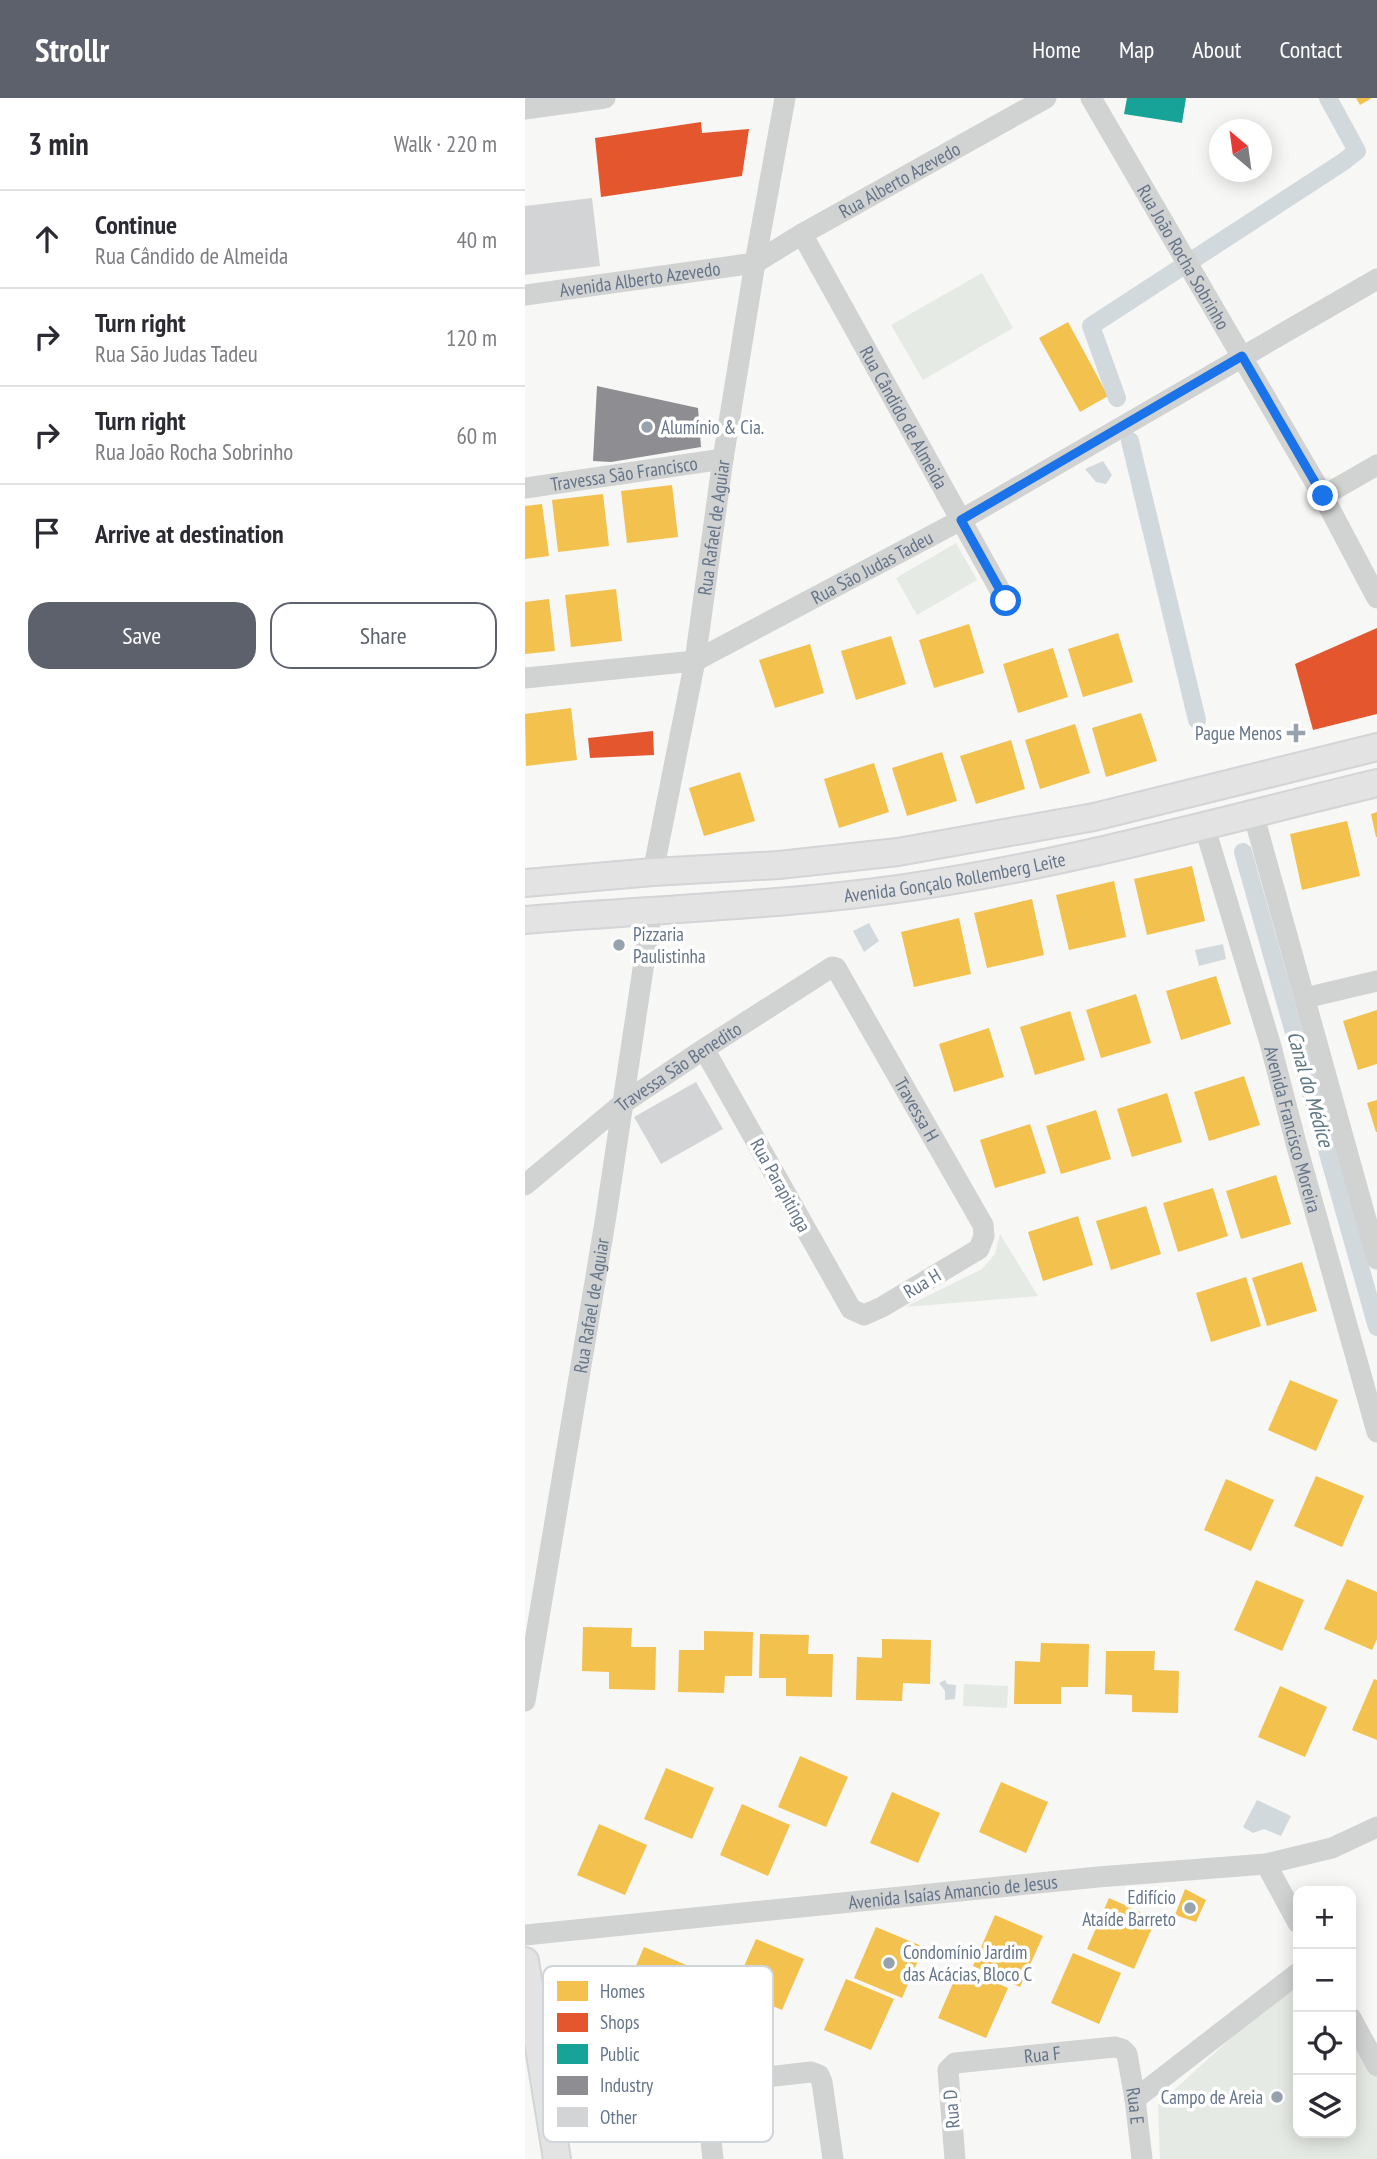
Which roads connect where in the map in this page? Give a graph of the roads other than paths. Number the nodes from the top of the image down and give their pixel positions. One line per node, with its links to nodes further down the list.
1 (605, 98): 5 (street)
2 (785, 98): 7 (street, Rua Rafael de Aguiar)
3 (1046, 98): 6 (street, Rua Alberto Azevedo)
4 (1091, 98): 10 (street, Rua João Rocha Sobrinho)
5 (525, 109)
6 (802, 234): 7 (street, Rua Alberto Azevedo); 15 (street, Rua Cândido de Almeida)
7 (755, 263): 9 (street, Avenida Alberto Azevedo); 11 (street, Rua Rafael de Aguiar)
8 (1377, 279): 10 (street, Rua São Judas Tadeu)
9 (525, 295)
10 (1242, 356): 14 (street, Rua João Rocha Sobrinho); 15 (street, Rua São Judas Tadeu)
11 (723, 459): 13 (street, Travessa São Francisco); 18 (street, Rua Rafael de Aguiar)
12 (1377, 465): 14 (street)
13 (525, 488)
14 (1323, 496): 16 (street, Rua João Rocha Sobrinho)
15 (961, 520): 17 (street, Rua Cândido de Almeida); 18 (street, Rua São Judas Tadeu)
16 (1377, 598)
17 (1006, 601)
18 (695, 661): 19 (street, Rua São Judas Tadeu); 26 (street, Rua Rafael de Aguiar)
19 (525, 678)
20 (1377, 747): 23 (main road, Avenida Gonçalo Rollemberg Leite)
21 (1377, 783): 22 (main road, Avenida Gonçalo Rollemberg Leite)
22 (1253, 813): 24 (main road, Avenida Gonçalo Rollemberg Leite); 32 (street)
23 (1094, 817): 25 (main road); 26 (main road, Avenida Gonçalo Rollemberg Leite)
24 (1204, 825): 25 (main road, Avenida Gonçalo Rollemberg Leite); 39 (street, Avenida Francisco Moreira)
25 (1031, 865): 28 (main road, Avenida Gonçalo Rollemberg Leite)
26 (653, 872): 27 (main road, Avenida Gonçalo Rollemberg Leite)
27 (525, 883)
28 (652, 909): 29 (main road, Avenida Gonçalo Rollemberg Leite); 34 (street, Rua Rafael de Aguiar)
29 (525, 920)
30 (840, 972): 33 (street, Travessa São Benedito); 36 (street, Travessa H)
31 (1377, 981): 32 (street)
32 (1305, 998): 37 (street)
33 (704, 1049): 34 (street, Travessa São Benedito); 38 (street, Rua Parapitinga)
34 (622, 1104): 35 (street, Travessa São Benedito); 40 (street, Rua Rafael de Aguiar)
35 (525, 1185)
36 (979, 1249): 38 (street, Rua H)
37 (1377, 1259)
38 (864, 1315)
39 (1377, 1433)
40 (525, 1702)
41 (1377, 1827): 42 (street, Avenida Isaías Amancio de Jesus)
42 (1266, 1864): 43 (street); 44 (street, Avenida Isaías Amancio de Jesus)
43 (1293, 1914)
44 (525, 1935)
45 (525, 1961): 51 (main road)
46 (1293, 1977): 53 (street)
47 (1356, 2027): 50 (street)
48 (1127, 2054): 49 (street, Rua F); 53 (street, Rua E)
49 (955, 2063): 55 (street, Rua D)
50 (1377, 2066)
51 (543, 2072)
52 (773, 2076): 54 (street)
53 (1135, 2099): 56 (street, Rua E)
54 (833, 2159)
55 (955, 2159)
56 (1142, 2159)

